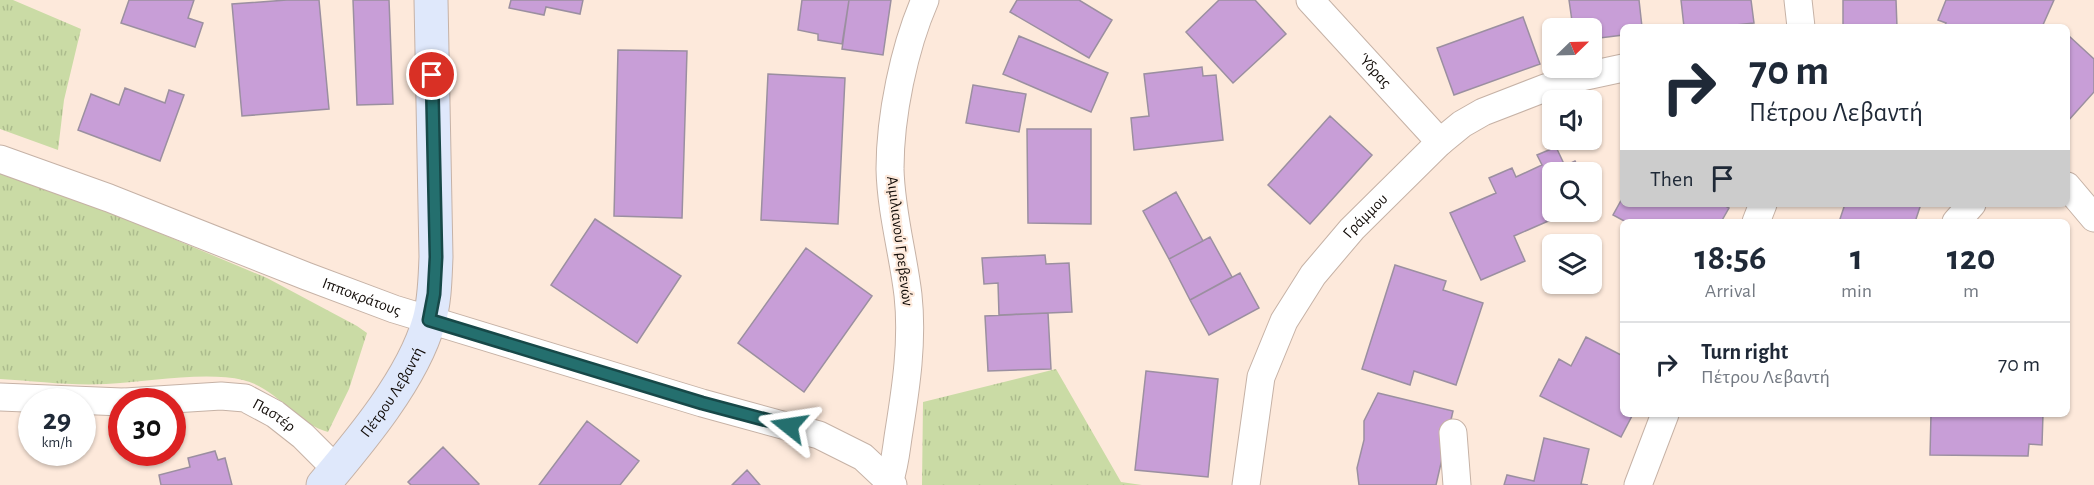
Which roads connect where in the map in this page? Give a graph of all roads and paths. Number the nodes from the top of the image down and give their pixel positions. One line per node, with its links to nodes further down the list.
1 (431, 0): 13 (street, Πέτρου Λεβαντή)
2 (925, 0): 20 (street, Αιμιλιανού Γρεβενών)
3 (1310, 0): 7 (street, Ύδρας)
4 (1798, 0): 5 (street)
5 (1801, 24)
6 (1620, 69): 7 (street, Γράμμου)
7 (1440, 142): 21 (street, Γράμμου)
8 (0, 159): 13 (street, Ιπποκράτους)
9 (2070, 190): 11 (street)
10 (1969, 207): 12 (street)
11 (2094, 218)
12 (1959, 219)
13 (429, 320): 19 (street, Πέτρου Λεβαντή); 20 (street, Ιπποκράτους)
14 (0, 398): 16 (street, Παστέρ)
15 (186, 398): 19 (street, Παστέρ)
16 (108, 402)
17 (1664, 417): 23 (street)
18 (1453, 433): 22 (street)
19 (329, 477)
20 (890, 484)
21 (1245, 485)
22 (1457, 485)
23 (1638, 485)

